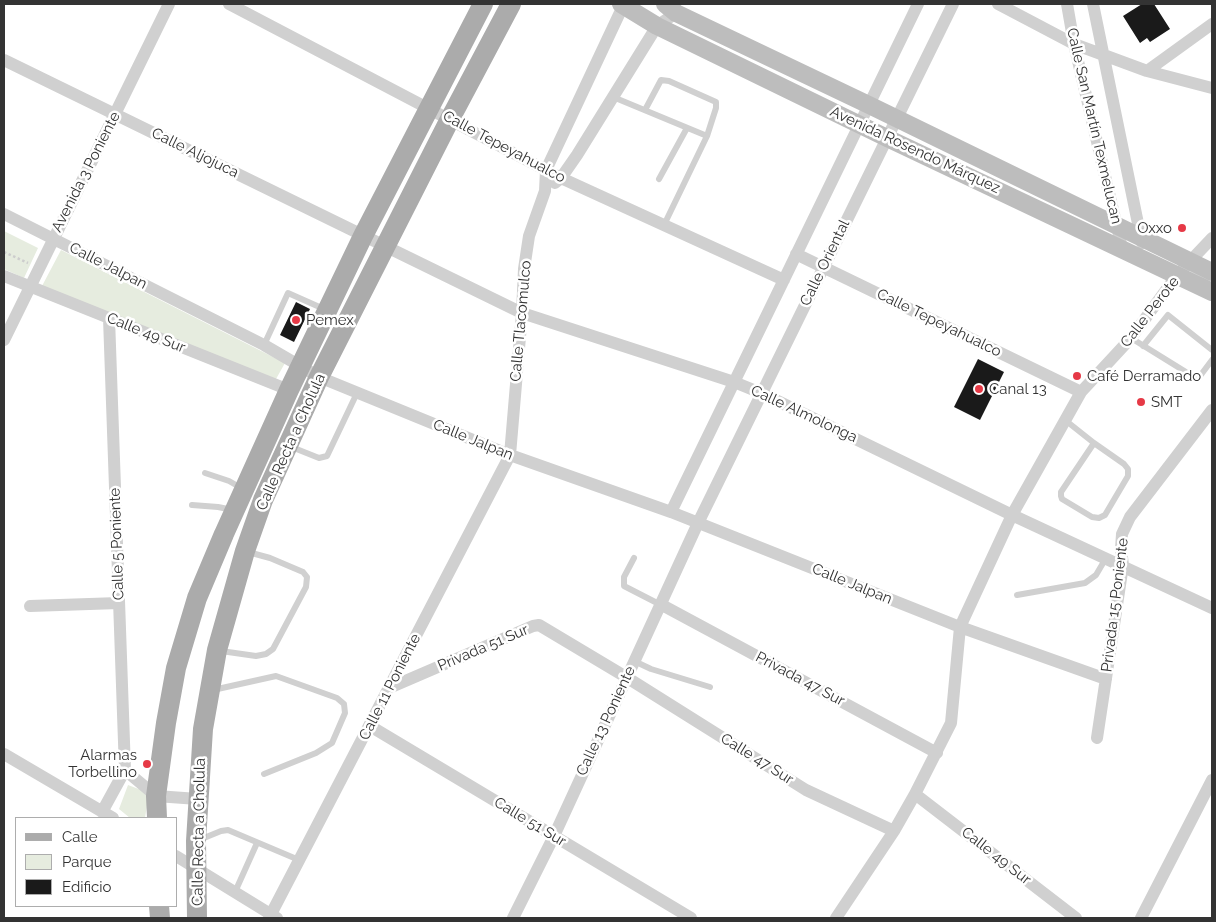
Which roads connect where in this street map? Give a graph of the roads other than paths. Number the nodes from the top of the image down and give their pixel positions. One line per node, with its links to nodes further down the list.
1 (169, 4): 23 (street, Avenida 3 Poniente)
2 (229, 4): 21 (street, Calle Tepeyahualco)
3 (483, 4): 21 (main road, Calle Recta a Cholula)
4 (511, 4): 25 (main road, Calle Recta a Cholula)
5 (918, 4): 20 (street, Calle Oriental)
6 (953, 4): 24 (street, Calle Oriental)
7 (998, 4): 14 (street)
8 (1067, 4): 14 (street, Calle San Martín Texmelucan)
9 (1093, 4): 15 (street, Calle San Martín Texmelucan)
10 (622, 5): 13 (main road, Avenida Rosendo Márquez); 30 (street, Calle Tlacomulco)
11 (671, 8): 13 (street); 20 (main road, Avenida Rosendo Márquez)
12 (1212, 24): 17 (street)
13 (657, 26): 19 (street); 26 (main road, Avenida Rosendo Márquez)
14 (1074, 44): 15 (street); 36 (street, Calle San Martín Texmelucan)
15 (1104, 55): 17 (street); 39 (street, Calle San Martín Texmelucan)
16 (4, 60): 23 (street, Calle Aljojuca)
17 (1148, 70): 18 (street)
18 (1212, 88)
19 (613, 97): 22 (lane); 31 (street)
20 (869, 105): 24 (main road, Avenida Rosendo Márquez); 26 (street, Calle Oriental)
21 (429, 107): 25 (street, Calle Tepeyahualco); 37 (main road, Calle Recta a Cholula)
22 (644, 110): 27 (lane); 28 (lane)
23 (116, 114): 37 (street, Calle Aljojuca); 38 (street, Avenida 3 Poniente)
24 (896, 118): 29 (street, Calle Oriental); 36 (main road, Avenida Rosendo Márquez)
25 (450, 119): 30 (street, Calle Tepeyahualco); 41 (main road, Calle Recta a Cholula)
26 (860, 124): 29 (main road, Avenida Rosendo Márquez); 43 (street, Calle Oriental)
27 (687, 128): 28 (lane); 32 (lane)
28 (707, 136): 35 (lane)
29 (887, 138): 42 (main road, Avenida Rosendo Márquez); 46 (street, Calle Oriental)
30 (546, 170): 31 (street, Calle Tepeyahualco); 33 (street, Calle Tlacomulco)
31 (561, 178): 33 (street); 35 (street, Calle Tepeyahualco)
32 (659, 179)
33 (545, 191): 54 (street, Calle Tlacomulco)
34 (4, 214): 38 (street, Calle Jalpan)
35 (664, 225): 50 (street, Calle Tepeyahualco)
36 (1118, 226): 39 (main road, Avenida Rosendo Márquez); 42 (street, Calle San Martín Texmelucan)
37 (363, 236): 41 (street, Calle Aljojuca); 53 (main road, Calle Recta a Cholula)
38 (53, 238): 51 (street, Avenida 3 Poniente); 58 (street, Calle Jalpan)
39 (1141, 238): 44 (street, Calle San Martín Texmelucan); 45 (main road, Avenida Rosendo Márquez)
40 (1212, 238): 45 (street, Calle Perote)
41 (385, 247): 54 (street, Calle Almolonga); 63 (main road, Calle Recta a Cholula)
42 (1122, 248): 44 (main road, Avenida Rosendo Márquez)
43 (796, 254): 46 (street, Calle Tepeyahualco); 50 (street, Calle Oriental)
44 (1146, 260): 48 (main road, Avenida Rosendo Márquez)
45 (1191, 262): 47 (main road, Avenida Rosendo Márquez); 48 (street, Calle Perote)
46 (823, 267): 66 (street, Calle Oriental); 67 (street, Calle Tepeyahualco)
47 (1212, 272)
48 (1177, 275): 52 (main road, Avenida Rosendo Márquez); 56 (street, Calle Perote)
49 (4, 276): 51 (street, Calle 49 Sur)
50 (784, 280): 64 (street, Calle Oriental)
51 (30, 287): 55 (street, Calle 49 Sur); 57 (street, Avenida 3 Poniente)
52 (1212, 292)
53 (328, 311): 58 (lane); 62 (main road, Calle Recta a Cholula)
54 (522, 313): 64 (street, Calle Almolonga); 73 (street, Calle Tlacomulco)
55 (108, 318): 65 (street, Calle 49 Sur); 86 (street, Calle 5 Poniente)
56 (1131, 338): 59 (lane); 67 (street, Calle Perote)
57 (4, 340)
58 (264, 345): 62 (street, Calle Jalpan)
59 (1143, 346): 60 (lane); 61 (lane)
60 (1212, 350)
61 (1212, 360)
62 (300, 366): 63 (street, Calle Jalpan); 65 (main road, Calle Recta a Cholula)
63 (319, 378): 68 (street, Calle Jalpan); 72 (main road, Calle Recta a Cholula)
64 (734, 382): 66 (street, Calle Almolonga); 78 (street, Calle Oriental)
65 (289, 390): 75 (main road, Calle Recta a Cholula)
66 (761, 392): 79 (street, Calle Almolonga); 80 (street, Calle Oriental)
67 (1081, 392): 70 (street, Calle Perote)
68 (357, 393): 72 (lane); 73 (street, Calle Jalpan)
69 (1212, 410): 84 (street, Privada 15 Poniente)
70 (1065, 420): 71 (lane); 79 (street, Calle Perote)
71 (1094, 443): 71 (lane)
72 (288, 446): 81 (main road, Calle Recta a Cholula)
73 (510, 455): 78 (street, Calle Jalpan); 95 (street, Calle 11 Poniente)
74 (205, 473): 75 (lane)
75 (244, 489): 77 (main road, Calle Recta a Cholula)
76 (192, 505): 77 (lane)
77 (234, 510): 106 (main road, Calle Recta a Cholula)
78 (671, 512): 80 (street, Calle Jalpan)
79 (1012, 515): 83 (street, Calle Almolonga); 90 (street, Calle Perote)
80 (698, 523): 87 (street, Calle 13 Poniente); 90 (street, Calle Jalpan)
81 (245, 551): 91 (main road, Calle Recta a Cholula); 91 (lane)
82 (634, 558): 87 (lane)
83 (1106, 558): 84 (street, Calle Almolonga); 85 (lane)
84 (1123, 565): 89 (street, Calle Almolonga); 94 (street, Privada 15 Poniente)
85 (1017, 595)
86 (119, 603): 88 (street); 102 (street, Calle 5 Poniente)
87 (662, 605): 92 (street, Calle 13 Poniente); 100 (street, Privada 47 Sur)
88 (30, 606)
89 (1212, 608)
90 (960, 627): 94 (street, Calle Jalpan); 100 (street)
91 (217, 650): 97 (main road, Calle Recta a Cholula)
92 (634, 661): 93 (street, Calle 13 Poniente); 96 (lane)
93 (626, 676): 95 (street, Privada 51 Sur); 110 (street, Calle 47 Sur); 111 (street, Calle 13 Poniente)
94 (1106, 679): 99 (street, Privada 15 Poniente)
95 (389, 688): 98 (street, Calle 11 Poniente)
96 (710, 688)
97 (209, 691): 103 (lane); 107 (main road, Calle Recta a Cholula)
98 (370, 726): 111 (street, Calle 51 Sur); 115 (street, Calle 11 Poniente)
99 (1097, 738)
100 (938, 753): 105 (street)
101 (4, 754): 108 (street)
102 (125, 770): 106 (street); 108 (street)
103 (264, 774)
104 (1212, 780): 124 (street)
105 (916, 794): 110 (street); 123 (street, Calle 49 Sur)
106 (156, 796): 107 (street); 109 (main road, Calle Recta a Cholula)
107 (198, 799): 112 (main road, Calle Recta a Cholula)
108 (108, 815)
109 (157, 817)
110 (894, 831): 122 (street)
111 (554, 836): 120 (street, Calle 13 Poniente); 121 (street, Calle 51 Sur)
112 (196, 841): 113 (lane); 116 (main road, Calle Recta a Cholula)
113 (257, 842): 115 (lane); 117 (lane)
114 (178, 857): 116 (street)
115 (299, 860): 118 (street, Calle 11 Poniente)
116 (196, 867): 117 (street); 119 (main road, Calle Recta a Cholula)
117 (235, 892): 118 (street)
118 (272, 917)
119 (197, 918)
120 (513, 918)
121 (691, 918)
122 (836, 918)
123 (1076, 918)
124 (1141, 918)

